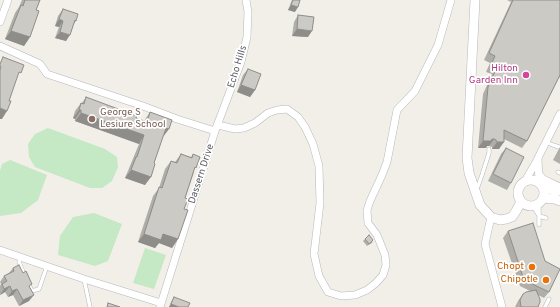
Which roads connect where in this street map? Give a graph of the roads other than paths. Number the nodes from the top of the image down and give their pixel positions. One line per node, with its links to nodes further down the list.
1 (8, 0): 5 (street)
2 (246, 0): 8 (street, Echo Hills)
3 (451, 0): 8 (street)
4 (475, 0): 17 (street)
5 (0, 22)
6 (0, 46): 8 (street, Dassern Drive)
7 (560, 114): 9 (street)
8 (217, 128): 32 (street, Dassern Drive)
9 (546, 142): 10 (lane); 12 (street)
10 (559, 147)
11 (489, 149): 17 (lane)
12 (538, 158): 13 (street); 14 (street)
13 (539, 180): 14 (street); 15 (street); 16 (street); 20 (street)
14 (525, 181): 19 (street)
15 (560, 187)
16 (560, 191)
17 (476, 192): 22 (street)
18 (560, 201): 20 (street)
19 (521, 202): 20 (street); 22 (street)
20 (538, 202): 21 (lane); 21 (lane)
21 (539, 216): 23 (lane); 24 (lane)
22 (491, 217): 34 (street)
23 (546, 218)
24 (539, 225)
25 (0, 250): 26 (street, Dassern Drive)
26 (20, 257): 27 (street, Dassern Drive); 28 (lane)
27 (46, 266): 29 (street, Dassern Drive); 30 (lane)
28 (24, 276)
29 (84, 279): 32 (street, Dassern Drive); 33 (lane)
30 (27, 282)
31 (549, 299): 35 (lane)
32 (161, 305)
33 (90, 307)
34 (502, 307)
35 (546, 307)

